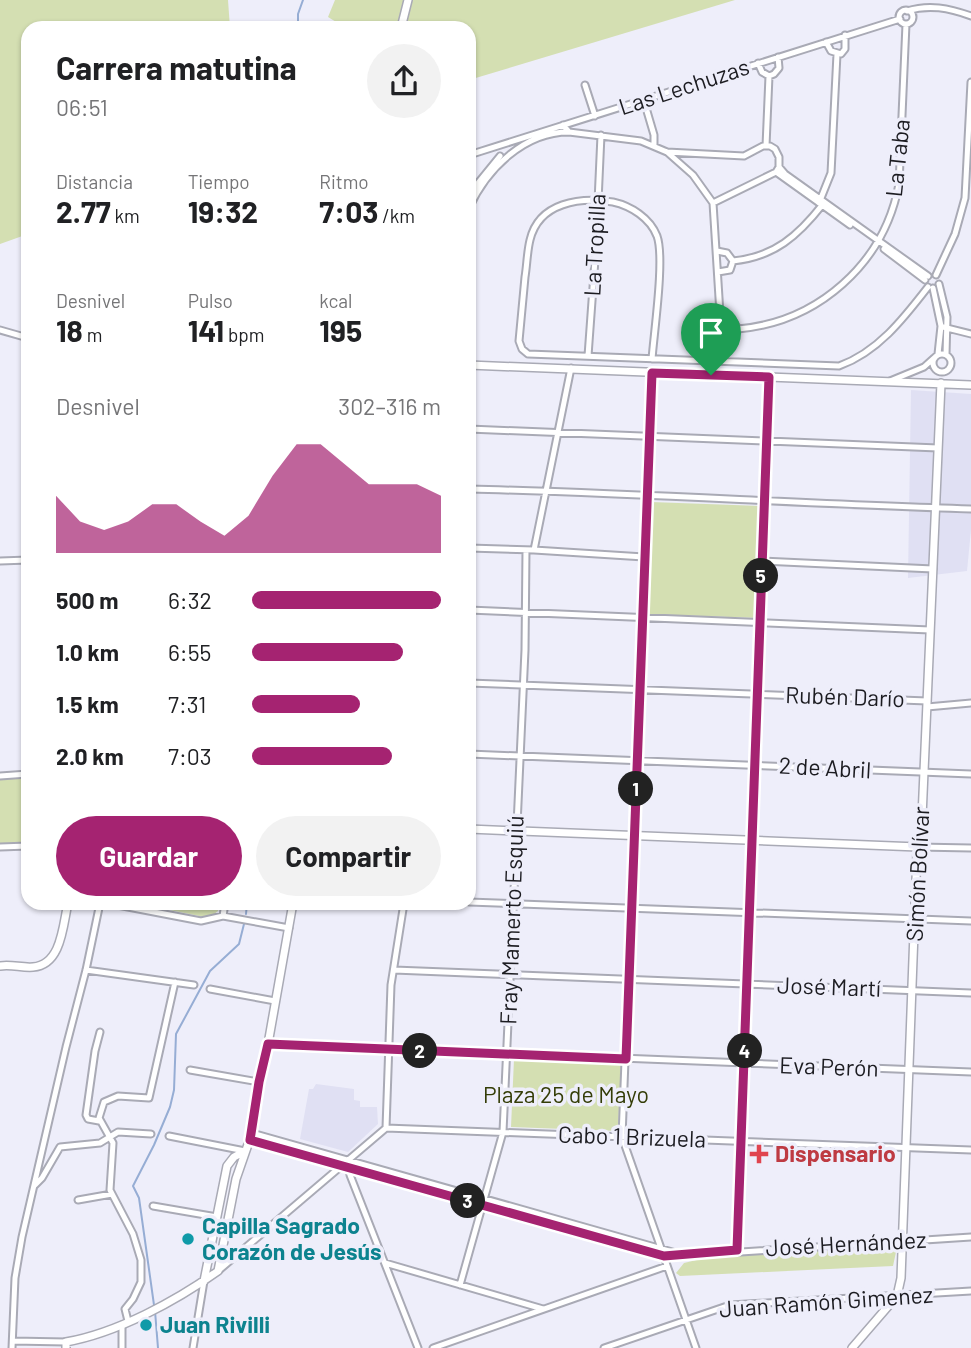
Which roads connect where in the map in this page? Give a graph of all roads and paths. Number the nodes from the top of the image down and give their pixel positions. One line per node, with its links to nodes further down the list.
1 (408, 0): 7 (street)
2 (918, 7): 3 (street); 4 (street); 5 (street)
3 (906, 11): 5 (street); 6 (street)
4 (971, 16)
5 (913, 17): 8 (street)
6 (900, 19): 8 (street); 9 (street, Las Lechuzas)
7 (403, 21)
8 (906, 24): 37 (street, La Taba)
9 (845, 35): 10 (street, Las Lechuzas); 11 (street)
10 (826, 42): 11 (street); 12 (street, Las Lechuzas)
11 (837, 54): 35 (street)
12 (778, 57): 13 (street, Las Lechuzas); 14 (street)
13 (758, 63): 14 (street); 17 (street, Las Lechuzas)
14 (769, 76): 24 (street)
15 (971, 82): 41 (street)
16 (585, 85): 18 (street)
17 (644, 101): 18 (street, Las Lechuzas); 23 (street)
18 (595, 116): 19 (street, Las Lechuzas)
19 (563, 125): 20 (street); 22 (street, Las Lechuzas)
20 (569, 132): 21 (street); 22 (street)
21 (601, 135): 23 (street); 34 (street, La Tropilla)
22 (532, 138): 25 (street, Las Lechuzas); 29 (street)
23 (654, 146): 26 (street)
24 (766, 146): 28 (street); 31 (street)
25 (495, 147): 27 (street, Las Lechuzas); 29 (street)
26 (667, 152): 28 (street); 30 (street)
27 (476, 153)
28 (688, 153): 30 (street)
29 (502, 158): 32 (street); 33 (street)
30 (682, 164): 36 (street)
31 (777, 169): 35 (street); 36 (street)
32 (476, 187)
33 (476, 195)
34 (597, 201): 51 (street, La Tropilla); 51 (street); 53 (street)
35 (822, 202): 37 (street); 39 (street)
36 (713, 203): 38 (street)
37 (878, 243): 42 (street); 46 (street, La Taba)
38 (717, 251): 39 (street); 40 (street)
39 (733, 261): 40 (street)
40 (718, 272): 44 (street)
41 (936, 275): 42 (street); 43 (street)
42 (927, 278): 43 (street)
43 (933, 286): 45 (street); 54 (street)
44 (721, 320): 46 (street); 50 (street)
45 (944, 327): 48 (street); 52 (street)
46 (738, 329): 50 (street, La Taba)
47 (0, 330): 49 (street)
48 (971, 334)
49 (21, 336)
50 (722, 341): 54 (street)
51 (588, 356): 53 (street)
52 (939, 356): 57 (street); 58 (street); 61 (street)
53 (652, 359): 54 (street)
54 (723, 361)
55 (476, 365): 56 (street)
56 (571, 368): 59 (street); 65 (street)
57 (949, 368): 58 (street); 62 (street, Simón Bolívar)
58 (939, 372): 62 (street, Simón Bolívar)
59 (652, 373): 60 (street); 66 (street)
60 (769, 377): 61 (street); 67 (street)
61 (889, 381): 62 (street)
62 (941, 383): 63 (street); 68 (street, Simón Bolívar)
63 (971, 385)
64 (476, 429): 65 (street)
65 (558, 431): 66 (street); 70 (street)
66 (649, 437): 67 (street); 71 (street)
67 (766, 441): 68 (street); 72 (street)
68 (938, 448): 73 (street, Simón Bolívar)
69 (476, 489): 70 (street)
70 (546, 490): 71 (street); 77 (street)
71 (646, 496): 72 (street); 78 (street)
72 (764, 501): 73 (street); 80 (street)
73 (935, 508): 74 (street); 82 (street, Simón Bolívar)
74 (971, 509)
75 (476, 548): 76 (street)
76 (526, 550): 77 (street); 84 (street, Fray Mamerto Esquiú)
77 (534, 550): 78 (street)
78 (644, 557): 85 (street)
79 (21, 560): 81 (street)
80 (761, 561): 82 (street); 86 (street)
81 (0, 562)
82 (933, 569): 87 (street, Simón Bolívar)
83 (476, 610): 84 (street)
84 (524, 612): 85 (street); 89 (street, Fray Mamerto Esquiú)
85 (642, 618): 86 (street); 90 (street)
86 (760, 622): 87 (street); 91 (street)
87 (930, 630): 93 (street, Simón Bolívar)
88 (476, 683): 89 (street, Rubén Darío)
89 (523, 685): 90 (street, Rubén Darío); 95 (street, Fray Mamerto Esquiú)
90 (640, 689): 91 (street, Rubén Darío); 96 (street)
91 (757, 694): 93 (street, Rubén Darío); 97 (street)
92 (971, 703): 93 (street, Rubén Darío)
93 (927, 704): 98 (street, Simón Bolívar)
94 (476, 754): 95 (street, 2 de Abril)
95 (519, 756): 96 (street, 2 de Abril); 103 (street, Fray Mamerto Esquiú)
96 (637, 761): 97 (street, 2 de Abril); 104 (street)
97 (755, 765): 98 (street, 2 de Abril); 105 (street)
98 (923, 773): 100 (street, 2 de Abril); 108 (street, Simón Bolívar)
99 (21, 774): 101 (street)
100 (971, 774)
101 (0, 776)
102 (476, 828): 103 (street)
103 (516, 830): 104 (street); 111 (street, Fray Mamerto Esquiú)
104 (634, 835): 105 (street); 112 (street)
105 (753, 839): 108 (street); 119 (street)
106 (21, 846): 107 (street)
107 (0, 847)
108 (918, 847): 109 (street); 121 (street, Simón Bolívar)
109 (971, 848)
110 (476, 902): 111 (street)
111 (513, 904): 112 (street); 127 (street, Fray Mamerto Esquiú)
112 (632, 909): 119 (street); 128 (street)
113 (66, 910): 124 (street)
114 (99, 910): 125 (street)
115 (144, 910): 120 (street)
116 (224, 910): 120 (street)
117 (292, 910): 123 (street)
118 (403, 910): 126 (street)
119 (750, 913): 121 (street); 130 (street)
120 (223, 916): 123 (street)
121 (915, 920): 122 (street); 133 (street, Simón Bolívar)
122 (971, 921)
123 (289, 928): 135 (street)
124 (0, 966)
125 (86, 970): 129 (street); 159 (street)
126 (394, 971): 127 (street, José Martí); 138 (street)
127 (509, 975): 128 (street, José Martí); 139 (street, Fray Mamerto Esquiú)
128 (628, 979): 130 (street, José Martí); 140 (street)
129 (175, 982): 131 (street); 146 (street)
130 (747, 984): 133 (street, José Martí); 141 (street)
131 (194, 985)
132 (211, 989): 135 (street)
133 (912, 990): 134 (street, José Martí); 143 (street, Simón Bolívar)
134 (971, 993)
135 (275, 1001): 137 (street)
136 (100, 1032): 146 (street)
137 (268, 1044): 138 (street, Eva Perón); 145 (street)
138 (389, 1050): 139 (street, Eva Perón); 147 (street)
139 (507, 1054): 140 (street, Eva Perón); 148 (street, Fray Mamerto Esquiú)
140 (626, 1059): 141 (street, Eva Perón); 153 (street)
141 (744, 1063): 143 (street, Eva Perón); 154 (street)
142 (190, 1070): 145 (street)
143 (909, 1070): 144 (street, Eva Perón); 155 (street, Simón Bolívar)
144 (971, 1072)
145 (259, 1082): 152 (street)
146 (99, 1121): 151 (street)
147 (386, 1128): 148 (street, Cabo 1 Brizuela); 158 (street)
148 (503, 1132): 153 (street, Cabo 1 Brizuela); 162 (street, Fray Mamerto Esquiú)
149 (151, 1134): 151 (street)
150 (169, 1136): 157 (street)
151 (110, 1137): 159 (street); 160 (street)
152 (251, 1137): 157 (street); 158 (street, José Hernández)
153 (622, 1137): 154 (street, Cabo 1 Brizuela); 168 (street)
154 (741, 1141): 155 (street, Cabo 1 Brizuela); 167 (street)
155 (906, 1147): 156 (street, Cabo 1 Brizuela); 166 (street, Simón Bolívar)
156 (971, 1150)
157 (245, 1151): 164 (street); 171 (street)
158 (346, 1164): 162 (street, José Hernández); 169 (street); 171 (street)
159 (35, 1185): 179 (street)
160 (112, 1194): 161 (street); 178 (street)
161 (78, 1200)
162 (483, 1202): 168 (street, José Hernández); 173 (street, Fray Mamerto Esquiú)
163 (153, 1206): 164 (street)
164 (217, 1217): 172 (street)
165 (971, 1237): 166 (street, José Hernández)
166 (904, 1241): 167 (street, José Hernández); 175 (street, Simón Bolívar)
167 (737, 1250): 168 (street, José Hernández)
168 (663, 1253): 170 (street)
169 (385, 1263): 173 (street); 183 (street)
170 (667, 1266): 176 (street); 177 (street)
171 (219, 1271): 172 (street)
172 (204, 1281): 178 (street); 182 (street)
173 (460, 1285): 176 (street)
174 (971, 1292): 175 (street, Juan Ramón Gimenez)
175 (897, 1296): 177 (street, Juan Ramón Gimenez); 187 (street)
176 (543, 1309): 184 (street)
177 (686, 1319): 185 (street, Juan Ramón Gimenez); 186 (street)
178 (125, 1323): 180 (street); 181 (street)
179 (12, 1345): 180 (street)
180 (66, 1345)
181 (122, 1348)
182 (193, 1348)
183 (418, 1348)
184 (433, 1348)
185 (604, 1348)
186 (696, 1348)
187 (852, 1348)

